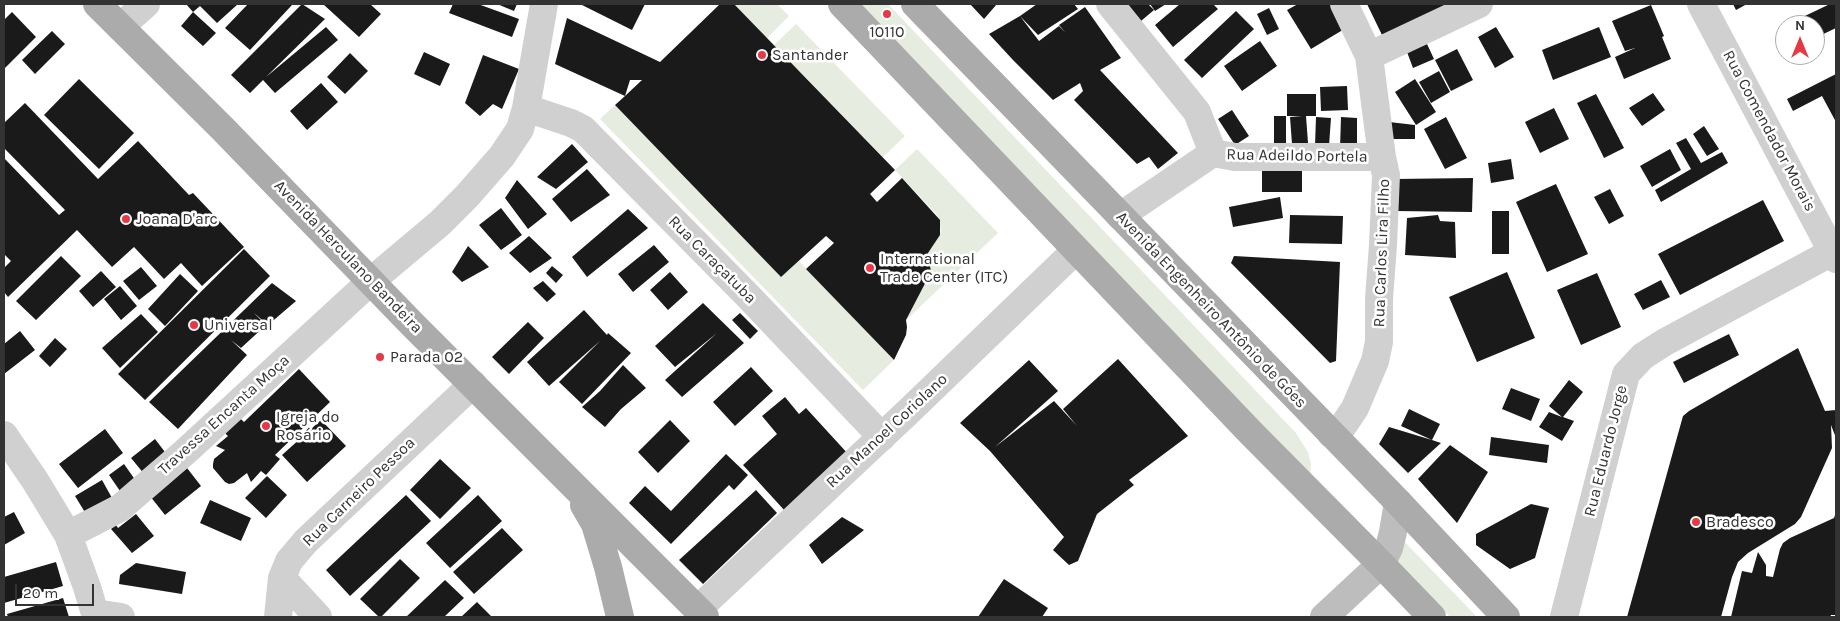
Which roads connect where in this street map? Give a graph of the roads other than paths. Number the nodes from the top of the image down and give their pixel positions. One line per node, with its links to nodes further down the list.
1 (97, 4): 10 (main road, Avenida Herculano Bandeira)
2 (146, 4): 10 (street)
3 (544, 4): 12 (street, Travessa Encanta Moça)
4 (842, 4): 16 (main road)
5 (915, 4): 15 (main road, Avenida Engenheiro Antônio de Góes)
6 (1110, 4): 13 (street, Rua Adeildo Portela)
7 (1344, 4): 11 (street, Rua Carlos Lira Filho)
8 (1479, 4): 11 (street)
9 (1701, 4): 17 (street, Rua Comendador Morais)
10 (120, 28): 18 (main road, Avenida Herculano Bandeira)
11 (1369, 56): 14 (street, Rua Carlos Lira Filho)
12 (526, 108): 18 (street, Travessa Encanta Moça); 22 (street, Rua Caraçatuba)
13 (1213, 153): 14 (street, Rua Adeildo Portela); 15 (street, Rua Adeildo Portela)
14 (1382, 157): 20 (street, Rua Carlos Lira Filho)
15 (1120, 216): 20 (main road, Avenida Engenheiro Antônio de Góes)
16 (1076, 250): 22 (street, Rua Manoel Coriolano); 26 (main road)
17 (1835, 253): 37 (street, Rua Eduardo Jorge)
18 (371, 281): 19 (main road, Avenida Herculano Bandeira); 25 (street, Travessa Encanta Moça)
19 (473, 384): 23 (main road, Avenida Herculano Bandeira); 27 (street, Rua Carneiro Pessoa)
20 (1331, 434): 24 (main road, Avenida Engenheiro Antônio de Góes)
21 (4, 435): 25 (street)
22 (882, 437): 28 (street, Rua Manoel Coriolano)
23 (568, 480): 28 (main road, Avenida Herculano Bandeira); 33 (main road)
24 (1398, 502): 26 (main road); 36 (main road, Avenida Engenheiro Antônio de Góes)
25 (68, 535): 29 (street)
26 (1381, 564): 34 (main road); 35 (main road)
27 (282, 578): 31 (street, Rua Carneiro Pessoa); 32 (street)
28 (701, 614)
29 (95, 615): 30 (street)
30 (121, 617)
31 (278, 617)
32 (318, 617)
33 (620, 617)
34 (1324, 617)
35 (1432, 617)
36 (1506, 617)
37 (1564, 617)

